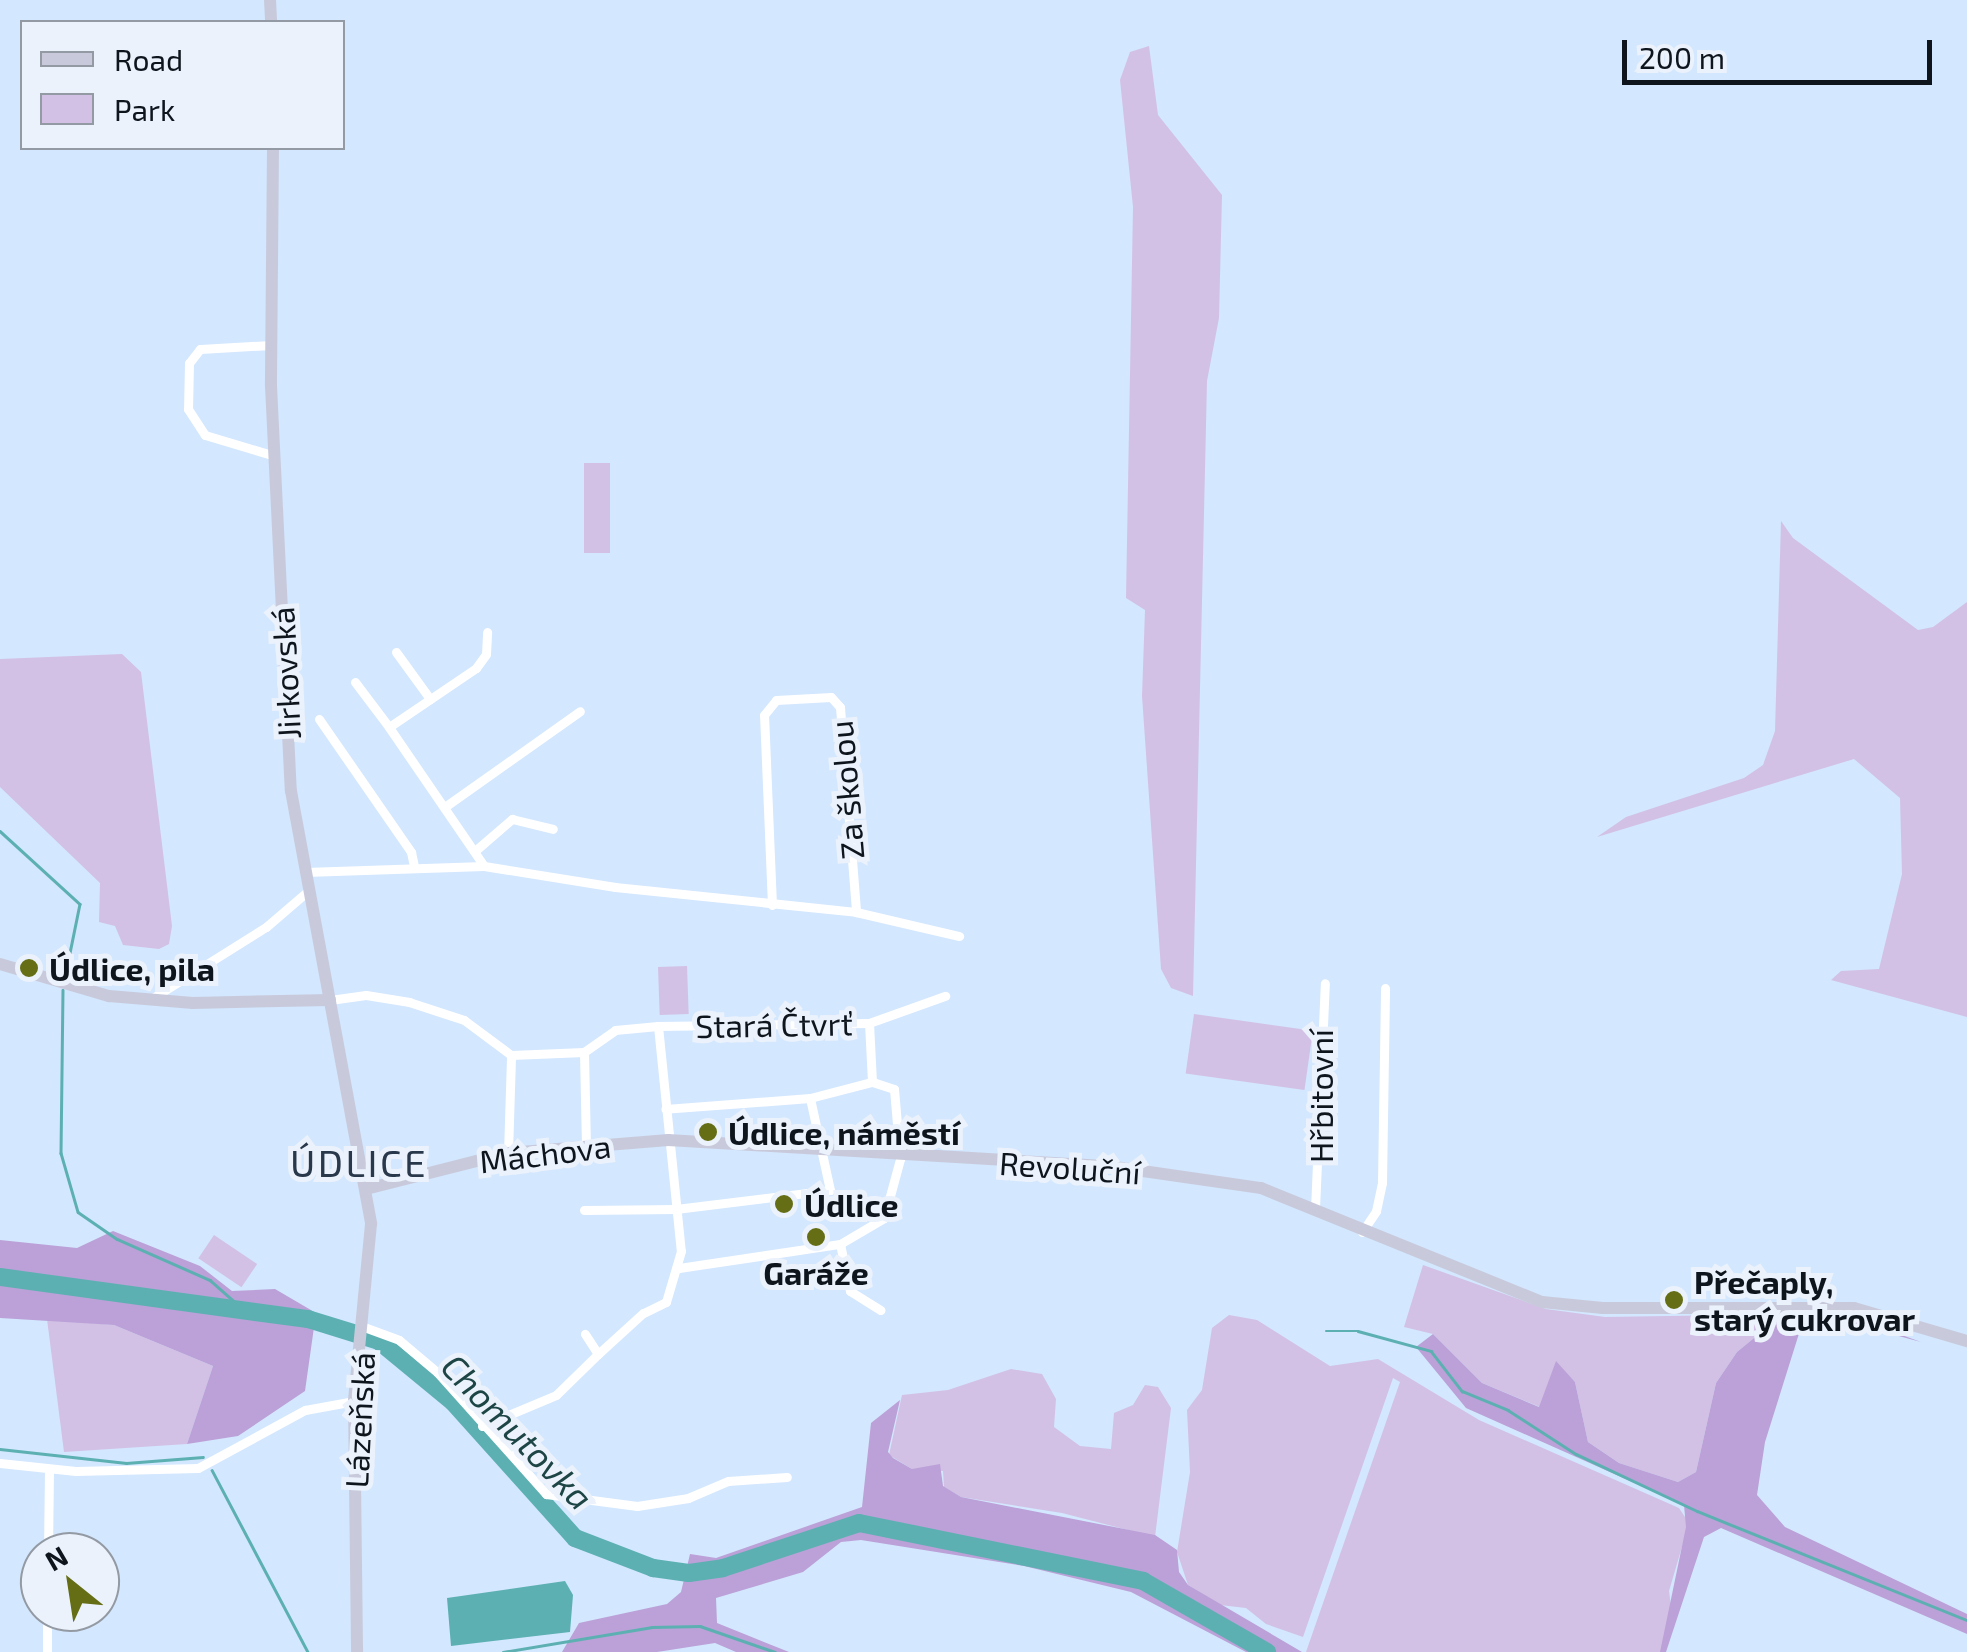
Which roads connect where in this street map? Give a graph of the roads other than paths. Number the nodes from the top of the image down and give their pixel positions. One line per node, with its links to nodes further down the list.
1 (273, 150): 2 (street, Jirkovská)
2 (272, 345): 3 (street, Jirkovská); 3 (street)
3 (274, 456): 16 (street, Jirkovská)
4 (487, 632): 7 (street)
5 (396, 652): 7 (street)
6 (356, 682): 10 (street)
7 (430, 699): 10 (street)
8 (580, 711): 11 (street)
9 (318, 719): 14 (street)
10 (389, 727): 11 (street)
11 (446, 806): 13 (street)
12 (553, 829): 13 (street)
13 (476, 850): 15 (street)
14 (414, 866): 15 (street); 16 (street)
15 (484, 866): 18 (street)
16 (305, 872): 17 (street, Jirkovská)
17 (310, 890): 25 (street); 26 (street, Jirkovská)
18 (772, 905): 19 (street); 19 (street, Za školou)
19 (856, 912): 20 (street)
20 (959, 936)
21 (0, 964): 25 (street)
22 (1325, 983): 42 (street, Hřbitovní)
23 (1385, 988): 43 (street)
24 (945, 996): 27 (street, Stará Čtvrť)
25 (152, 999): 26 (street)
26 (330, 1000): 30 (street); 39 (street, Jirkovská)
27 (869, 1023): 28 (street, Stará Čtvrť); 31 (street)
28 (658, 1026): 29 (street, Stará Čtvrť); 33 (street, Stará Čtvrť)
29 (584, 1052): 30 (street); 35 (street)
30 (510, 1055): 37 (street)
31 (872, 1082): 32 (street); 38 (street)
32 (810, 1098): 33 (street); 36 (street)
33 (665, 1109): 34 (street, Stará Čtvrť)
34 (668, 1140): 35 (street, Máchova); 36 (street, Máchova); 41 (street, Stará Čtvrť)
35 (586, 1146): 37 (street, Máchova)
36 (820, 1152): 38 (street, Revoluční); 41 (street)
37 (508, 1153): 39 (street, Máchova)
38 (900, 1158): 42 (street, Revoluční); 44 (street)
39 (366, 1189): 47 (street, Lázeňská)
40 (584, 1210): 41 (street)
41 (676, 1210): 45 (street, Stará Čtvrť)
42 (1315, 1210): 43 (street, Revoluční)
43 (1362, 1232): 49 (street, Revoluční)
44 (840, 1244): 45 (street); 46 (street)
45 (679, 1268): 50 (street)
46 (881, 1310)
47 (363, 1333): 51 (street, Lázeňská); 52 (street)
48 (584, 1334): 50 (street)
49 (1967, 1341)
50 (598, 1354): 52 (street)
51 (354, 1400): 54 (street); 57 (street, Lázeňská)
52 (482, 1426): 55 (street)
53 (0, 1463): 54 (street)
54 (49, 1469): 56 (street)
55 (787, 1477)
56 (48, 1532)
57 (357, 1652)

